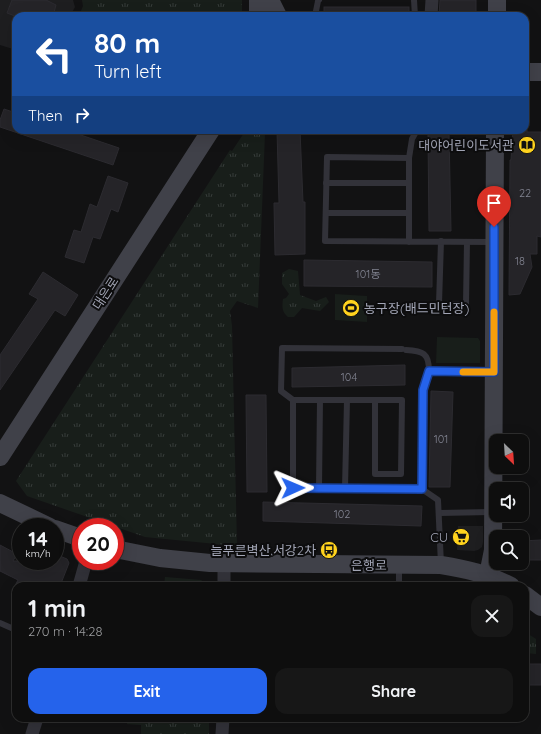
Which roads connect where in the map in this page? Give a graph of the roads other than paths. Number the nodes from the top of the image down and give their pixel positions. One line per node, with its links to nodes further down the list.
1 (258, 0): 7 (street)
2 (270, 0): 8 (street)
3 (319, 0): 9 (lane)
4 (414, 0): 10 (lane)
5 (432, 0): 11 (street)
6 (497, 0): 12 (street)
7 (258, 12)
8 (276, 12)
9 (317, 12)
10 (415, 12)
11 (431, 12)
12 (497, 12)
13 (529, 72): 14 (street)
14 (541, 72)
15 (414, 134): 18 (lane)
16 (496, 134): 26 (street)
17 (207, 137): 33 (street, 대은로)
18 (409, 158): 19 (lane); 20 (lane)
19 (326, 183): 20 (lane); 21 (lane)
20 (409, 183): 22 (lane)
21 (326, 213): 22 (lane); 24 (lane)
22 (409, 213): 24 (lane)
23 (441, 241): 24 (lane); 25 (lane); 25 (lane)
24 (409, 242)
25 (467, 242): 26 (lane)
26 (494, 242): 28 (street)
27 (429, 371): 28 (lane); 29 (lane); 37 (lane)
28 (494, 372): 34 (street)
29 (293, 400): 30 (lane); 35 (lane)
30 (320, 400): 31 (lane); 35 (lane)
31 (347, 400): 32 (lane); 36 (lane)
32 (375, 400): 32 (lane)
33 (0, 457)
34 (493, 482)
35 (319, 488): 36 (lane)
36 (345, 488): 37 (lane)
37 (422, 489): 40 (lane)
38 (0, 503): 41 (street)
39 (489, 512): 40 (lane)
40 (439, 513): 46 (lane)
41 (31, 518)
42 (493, 522): 48 (street)
43 (124, 551): 44 (street, 은행로)
44 (224, 564): 45 (street, 은행로); 50 (street)
45 (399, 565): 46 (street, 은행로); 51 (lane)
46 (441, 565): 48 (street, 은행로)
47 (83, 570): 49 (street)
48 (488, 576): 52 (street, 은행로)
49 (80, 582)
50 (224, 582)
51 (399, 582)
52 (502, 582)
53 (529, 598): 54 (street)
54 (541, 607)
55 (0, 623): 56 (lane)
56 (12, 628)
57 (36, 722): 59 (street)
58 (223, 722): 60 (street)
59 (32, 734)
60 (222, 734)

